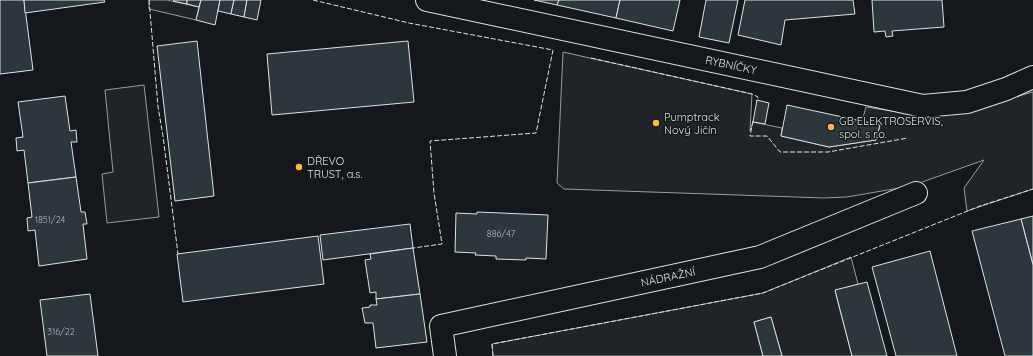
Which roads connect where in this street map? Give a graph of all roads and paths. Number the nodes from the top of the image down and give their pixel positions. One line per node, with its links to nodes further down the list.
1 (428, 0): 2 (street, RYBNÍČKY)
2 (1033, 77)
3 (916, 193): 4 (street, NÁDRAŽNÍ)
4 (445, 356)

